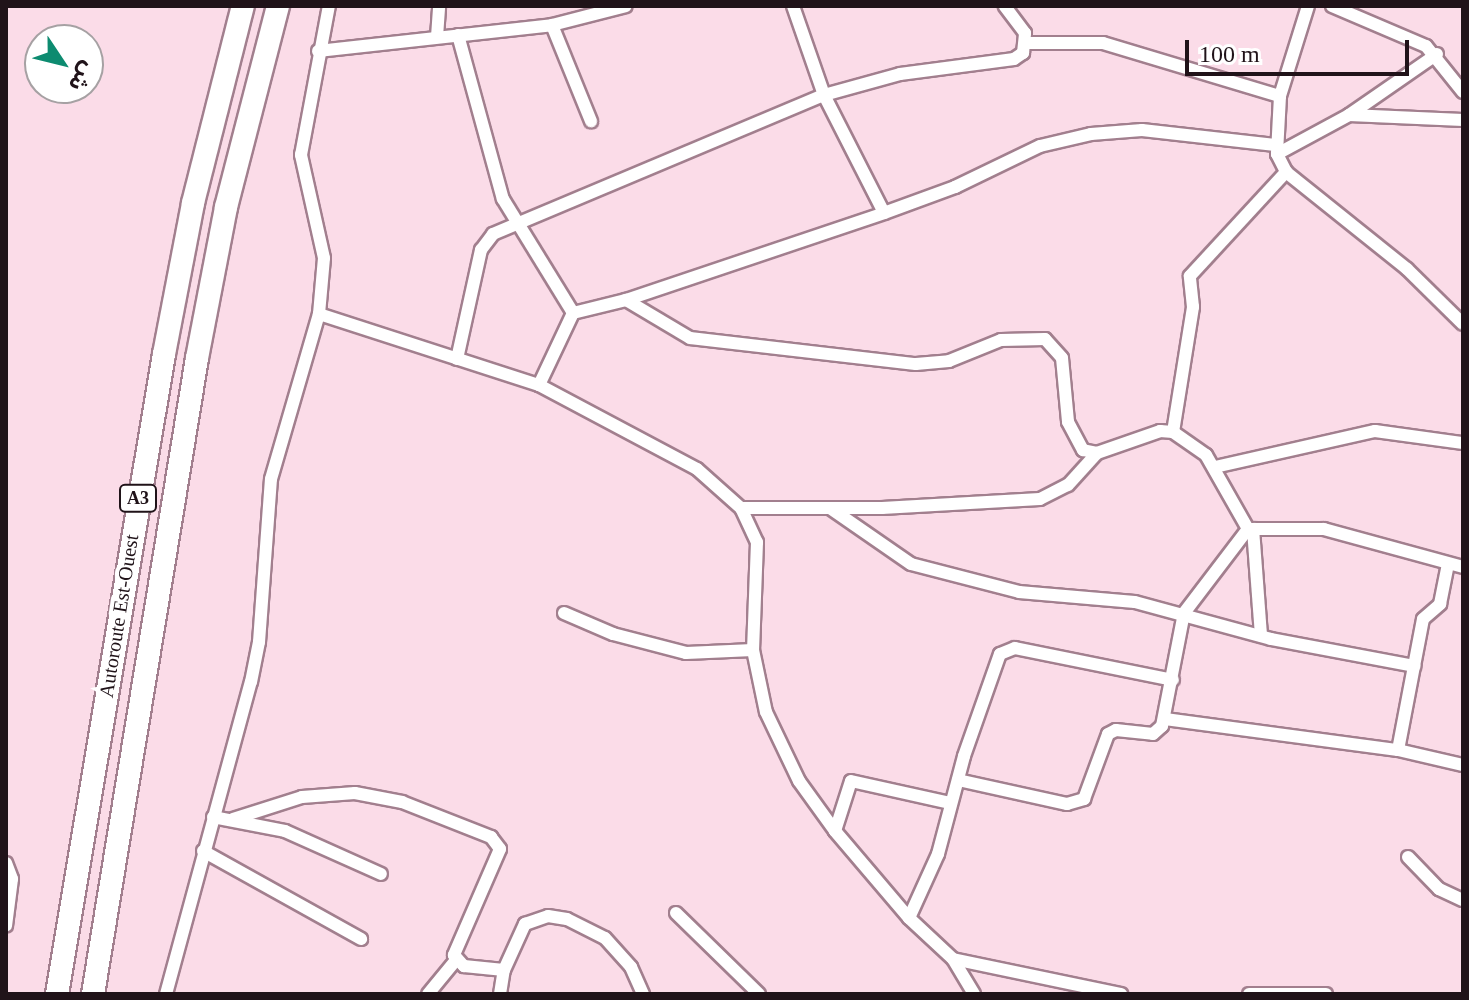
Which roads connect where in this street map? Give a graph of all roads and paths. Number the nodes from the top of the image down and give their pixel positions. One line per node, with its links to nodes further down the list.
1 (243, 6): 67 (highway, Autoroute Est-Ouest / A3)
2 (278, 6): 68 (highway, Autoroute Est-Ouest / A3)
3 (329, 6): 14 (street)
4 (439, 6): 12 (street)
5 (626, 6): 10 (street)
6 (793, 6): 17 (street)
7 (1005, 6): 13 (street)
8 (1308, 6): 18 (street)
9 (1332, 6): 15 (street)
10 (552, 25): 11 (street); 21 (street)
11 (458, 35): 12 (street); 25 (street)
12 (437, 37): 14 (street)
13 (1027, 43): 17 (street); 18 (street)
14 (318, 51): 28 (street)
15 (1437, 54): 16 (street); 19 (street)
16 (1463, 92)
17 (824, 95): 24 (street); 25 (street)
18 (1280, 96): 22 (street)
19 (1349, 115): 20 (street); 22 (street)
20 (1463, 120)
21 (591, 121)
22 (1276, 150): 23 (street); 24 (street)
23 (1286, 172): 29 (street); 32 (street)
24 (884, 213): 26 (street)
25 (516, 227): 27 (street); 30 (street)
26 (626, 300): 27 (street); 34 (street)
27 (573, 313): 31 (street)
28 (319, 314): 30 (street); 52 (street)
29 (1463, 324)
30 (457, 359): 31 (street)
31 (539, 385): 36 (street)
32 (1173, 432): 34 (street); 35 (street)
33 (1463, 443): 35 (street)
34 (1097, 453): 37 (street)
35 (1215, 467): 38 (street)
36 (741, 508): 37 (street); 44 (street)
37 (830, 508): 42 (street)
38 (1250, 529): 39 (street); 42 (street); 43 (street)
39 (1448, 564): 40 (street); 45 (street)
40 (1463, 567)
41 (564, 613): 44 (street)
42 (1184, 613): 43 (street); 46 (street)
43 (1261, 636): 45 (street)
44 (753, 650): 54 (street)
45 (1414, 666): 48 (street)
46 (1173, 680): 47 (street); 50 (street)
47 (1165, 719): 48 (street); 50 (street)
48 (1398, 750): 49 (street)
49 (1463, 765)
50 (958, 780): 51 (street)
51 (950, 803): 54 (street); 61 (street)
52 (213, 817): 53 (street); 55 (street)
53 (233, 819): 58 (street); 65 (street)
54 (835, 831): 61 (street)
55 (203, 851): 63 (street); 69 (street)
56 (1408, 857): 59 (street)
57 (6, 863): 62 (street)
58 (381, 874)
59 (1463, 900)
60 (676, 913): 73 (street)
61 (909, 918): 64 (street)
62 (6, 926)
63 (361, 939)
64 (953, 959): 74 (street); 75 (street)
65 (456, 960): 66 (street); 70 (street)
66 (504, 970): 71 (street); 72 (street)
67 (57, 994)
68 (93, 994)
69 (166, 994)
70 (428, 994)
71 (500, 994)
72 (643, 994)
73 (759, 994)
74 (974, 994)
75 (1121, 994)
76 (1249, 994): 77 (street)
77 (1326, 994)

